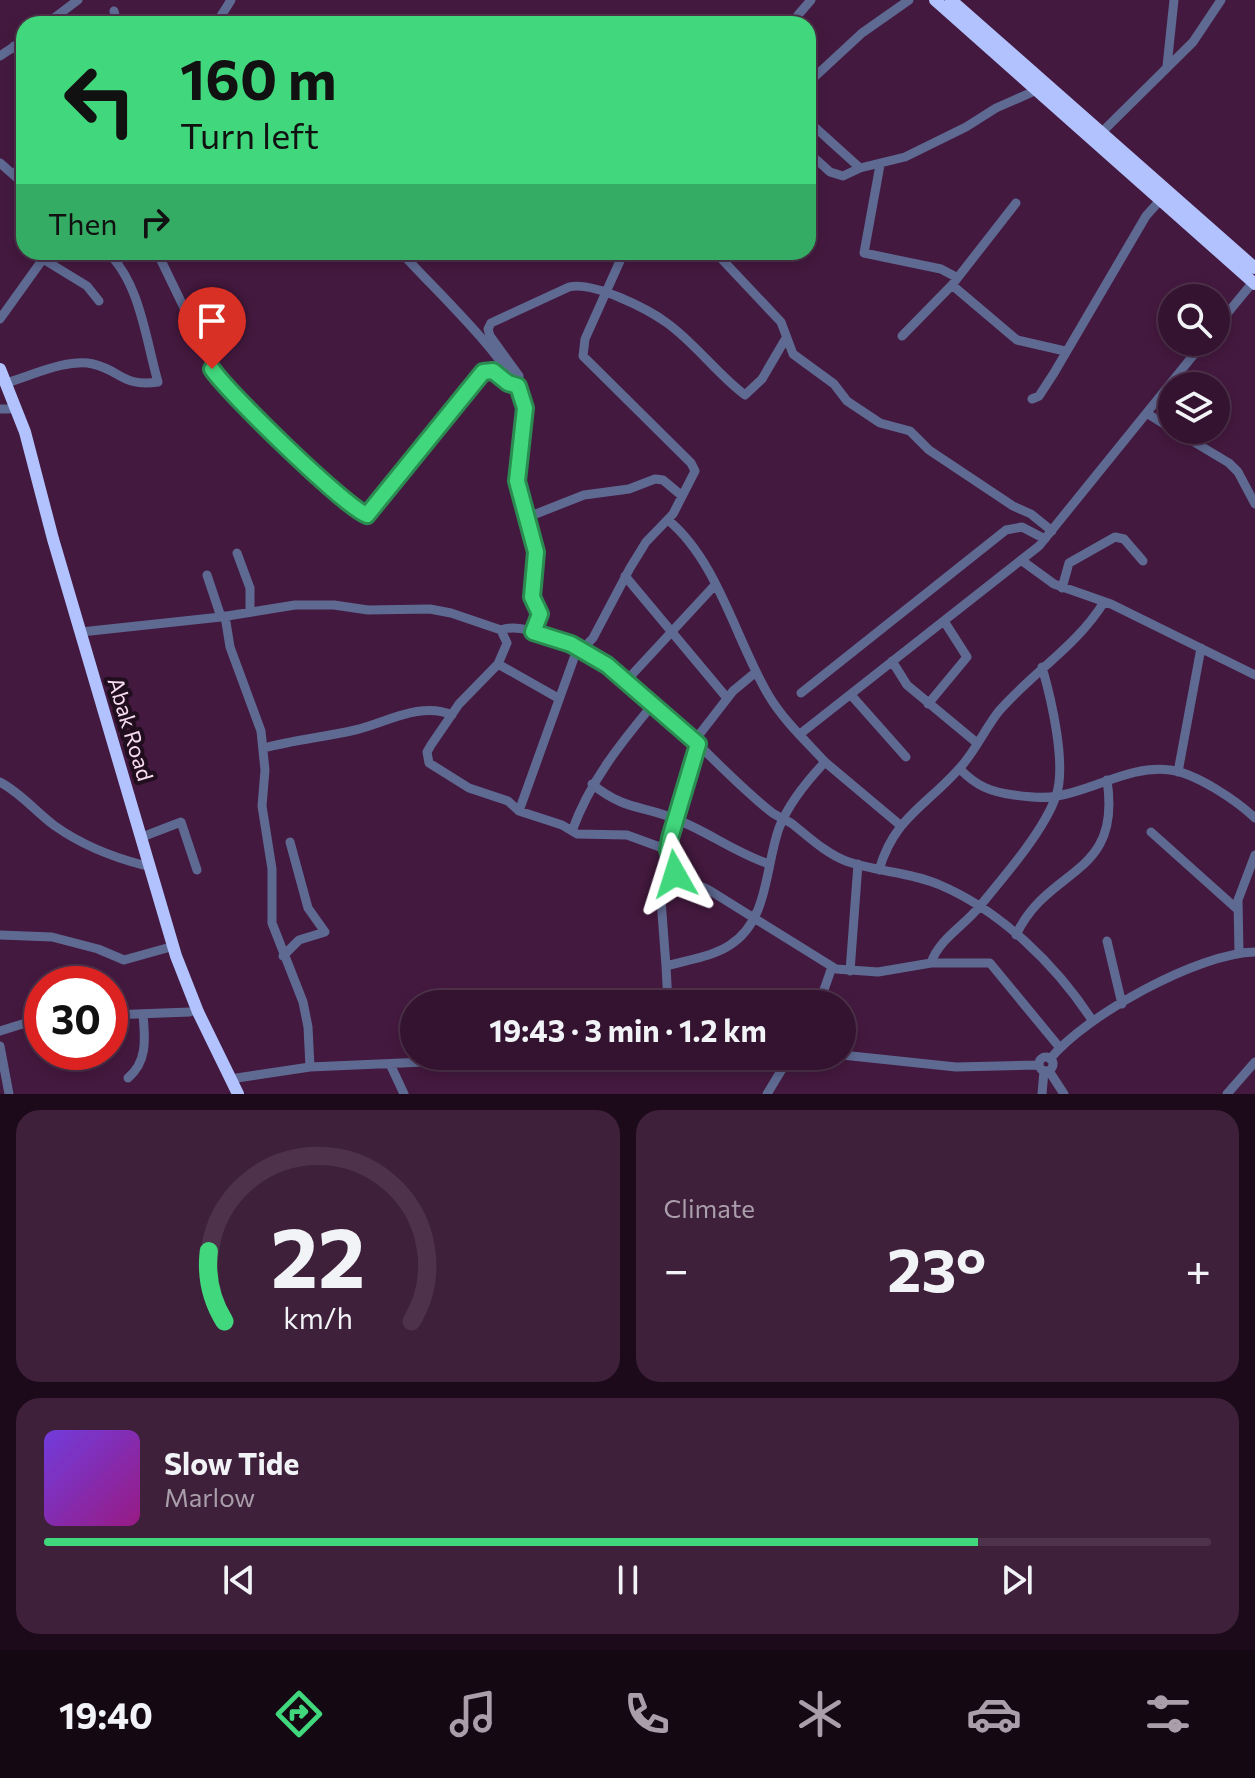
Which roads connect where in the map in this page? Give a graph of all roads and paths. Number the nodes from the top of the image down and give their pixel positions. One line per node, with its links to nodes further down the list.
1 (78, 0): 10 (street)
2 (811, 0): 9 (street)
3 (909, 0): 16 (street)
4 (935, 0): 17 (highway)
5 (951, 0): 19 (highway)
6 (1174, 0): 15 (street)
7 (1221, 0): 15 (street)
8 (114, 11): 11 (street)
9 (798, 15)
10 (57, 16)
11 (115, 16)
12 (14, 46): 13 (street); 14 (street)
13 (16, 49)
14 (0, 56)
15 (1167, 66): 19 (street)
16 (816, 76)
17 (1037, 90): 22 (street); 27 (highway)
18 (816, 128): 23 (street)
19 (1101, 133): 27 (highway)
20 (816, 158): 23 (street)
21 (0, 163): 25 (street)
22 (880, 165): 23 (street); 37 (street)
23 (860, 168)
24 (16, 172): 25 (street)
25 (13, 174): 26 (street)
26 (16, 177)
27 (1164, 196): 36 (highway); 44 (street)
28 (1016, 203): 37 (street)
29 (42, 260): 41 (street)
30 (51, 260): 39 (street)
31 (116, 260): 47 (street)
32 (161, 260): 48 (street)
33 (408, 260): 48 (street)
34 (620, 260): 38 (street)
35 (723, 260): 43 (street)
36 (1254, 278): 40 (street)
37 (954, 281): 42 (street); 44 (street)
38 (606, 292): 43 (street); 48 (street); 54 (street)
39 (99, 301)
40 (1230, 309)
41 (0, 319)
42 (902, 336)
43 (786, 338): 58 (street)
44 (1065, 351): 49 (street)
45 (1193, 356): 51 (street)
46 (0, 369): 47 (highway, Abak Road)
47 (3, 385): 50 (highway, Abak Road); 72 (highway, Abak Road)
48 (518, 386): 56 (street)
49 (1032, 399)
50 (4, 409): 108 (highway, Abak Road)
51 (1148, 414): 52 (street); 58 (street)
52 (1158, 420)
53 (1198, 444): 55 (street)
54 (681, 495): 56 (street); 57 (street)
55 (1255, 504)
56 (528, 517): 73 (street)
57 (668, 520): 63 (street); 64 (street)
58 (1048, 535): 60 (street); 82 (street)
59 (237, 553): 67 (street)
60 (1021, 560): 65 (street); 69 (street)
61 (1143, 561): 65 (street)
62 (207, 575): 68 (street)
63 (625, 576): 70 (street); 75 (street)
64 (715, 585): 70 (street); 79 (street)
65 (1062, 588): 66 (street)
66 (1104, 602): 74 (street); 78 (street)
67 (250, 612): 68 (street); 71 (street)
68 (223, 617): 72 (street); 92 (street)
69 (944, 621): 76 (street); 87 (street)
70 (671, 629): 81 (street); 85 (street)
71 (501, 630): 73 (street); 77 (street)
72 (81, 632): 108 (highway, Abak Road)
73 (533, 632): 75 (street)
74 (1201, 648): 80 (street); 96 (street)
75 (584, 651): 81 (street); 84 (street)
76 (892, 661): 83 (street); 87 (street)
77 (498, 664): 84 (street); 88 (street)
78 (1042, 667): 91 (street); 100 (street)
79 (756, 672): 85 (street); 89 (street)
80 (1255, 675)
81 (627, 680): 86 (street)
82 (801, 693)
83 (851, 695): 89 (street); 93 (street)
84 (558, 698): 101 (street)
85 (727, 698): 90 (street)
86 (654, 703): 90 (street); 99 (street)
87 (928, 704): 91 (street)
88 (452, 715): 92 (street); 101 (street)
89 (800, 734): 94 (street)
90 (697, 742): 102 (street); 104 (street)
91 (977, 743): 95 (street)
92 (264, 748): 127 (street)
93 (906, 757)
94 (825, 762): 104 (street); 105 (street)
95 (960, 769): 100 (street); 105 (street)
96 (1178, 772): 97 (street); 103 (street)
97 (1107, 780): 100 (street); 122 (street)
98 (0, 782): 114 (street)
99 (592, 784): 102 (street); 106 (street)
100 (1056, 796): 118 (street)
101 (519, 811): 106 (street)
102 (675, 818): 110 (street); 112 (street)
103 (1255, 818)
104 (784, 819): 112 (street); 113 (street)
105 (900, 825): 116 (street)
106 (572, 831): 110 (street)
107 (1151, 832): 119 (street)
108 (139, 838): 114 (highway, Abak Road); 115 (street); 151 (highway, Abak Road)
109 (290, 842): 127 (street)
110 (668, 850): 117 (street)
111 (1255, 855): 119 (street)
112 (769, 864): 120 (street)
113 (858, 864): 116 (street); 131 (street)
114 (143, 865): 124 (highway, Abak Road)
115 (197, 870)
116 (879, 870): 118 (street)
117 (675, 874): 120 (street); 129 (street)
118 (979, 907): 122 (street); 128 (street)
119 (1237, 909): 126 (street)
120 (753, 919): 129 (street); 130 (street)
121 (0, 935): 124 (street)
122 (1016, 935): 138 (street)
123 (1107, 941): 134 (street)
124 (167, 948): 135 (highway, Abak Road)
125 (1255, 952): 126 (street)
126 (1239, 953): 134 (street)
127 (283, 956): 147 (street)
128 (931, 963): 131 (street); 142 (street)
129 (666, 966): 132 (street)
130 (832, 967): 131 (street); 133 (street)
131 (850, 971)
132 (667, 990)
133 (824, 990)
134 (1122, 1004): 138 (street)
135 (190, 1012): 137 (street); 153 (highway, Abak Road)
136 (128, 1014): 137 (street)
137 (143, 1014): 150 (street)
138 (1092, 1020): 142 (street)
139 (24, 1024): 140 (street)
140 (0, 1031)
141 (0, 1046): 152 (street)
142 (1060, 1048): 148 (street)
143 (856, 1056): 148 (street)
144 (1255, 1062): 159 (street)
145 (390, 1064): 146 (street); 147 (street); 155 (street)
146 (400, 1064)
147 (310, 1067): 151 (street)
148 (1044, 1069): 157 (street); 158 (street)
149 (782, 1070): 156 (street)
150 (128, 1078)
151 (230, 1079): 154 (highway, Abak Road)
152 (9, 1094)
153 (230, 1094)
154 (238, 1094)
155 (404, 1094)
156 (767, 1094)
157 (1042, 1094)
158 (1064, 1094)
159 (1227, 1094)

